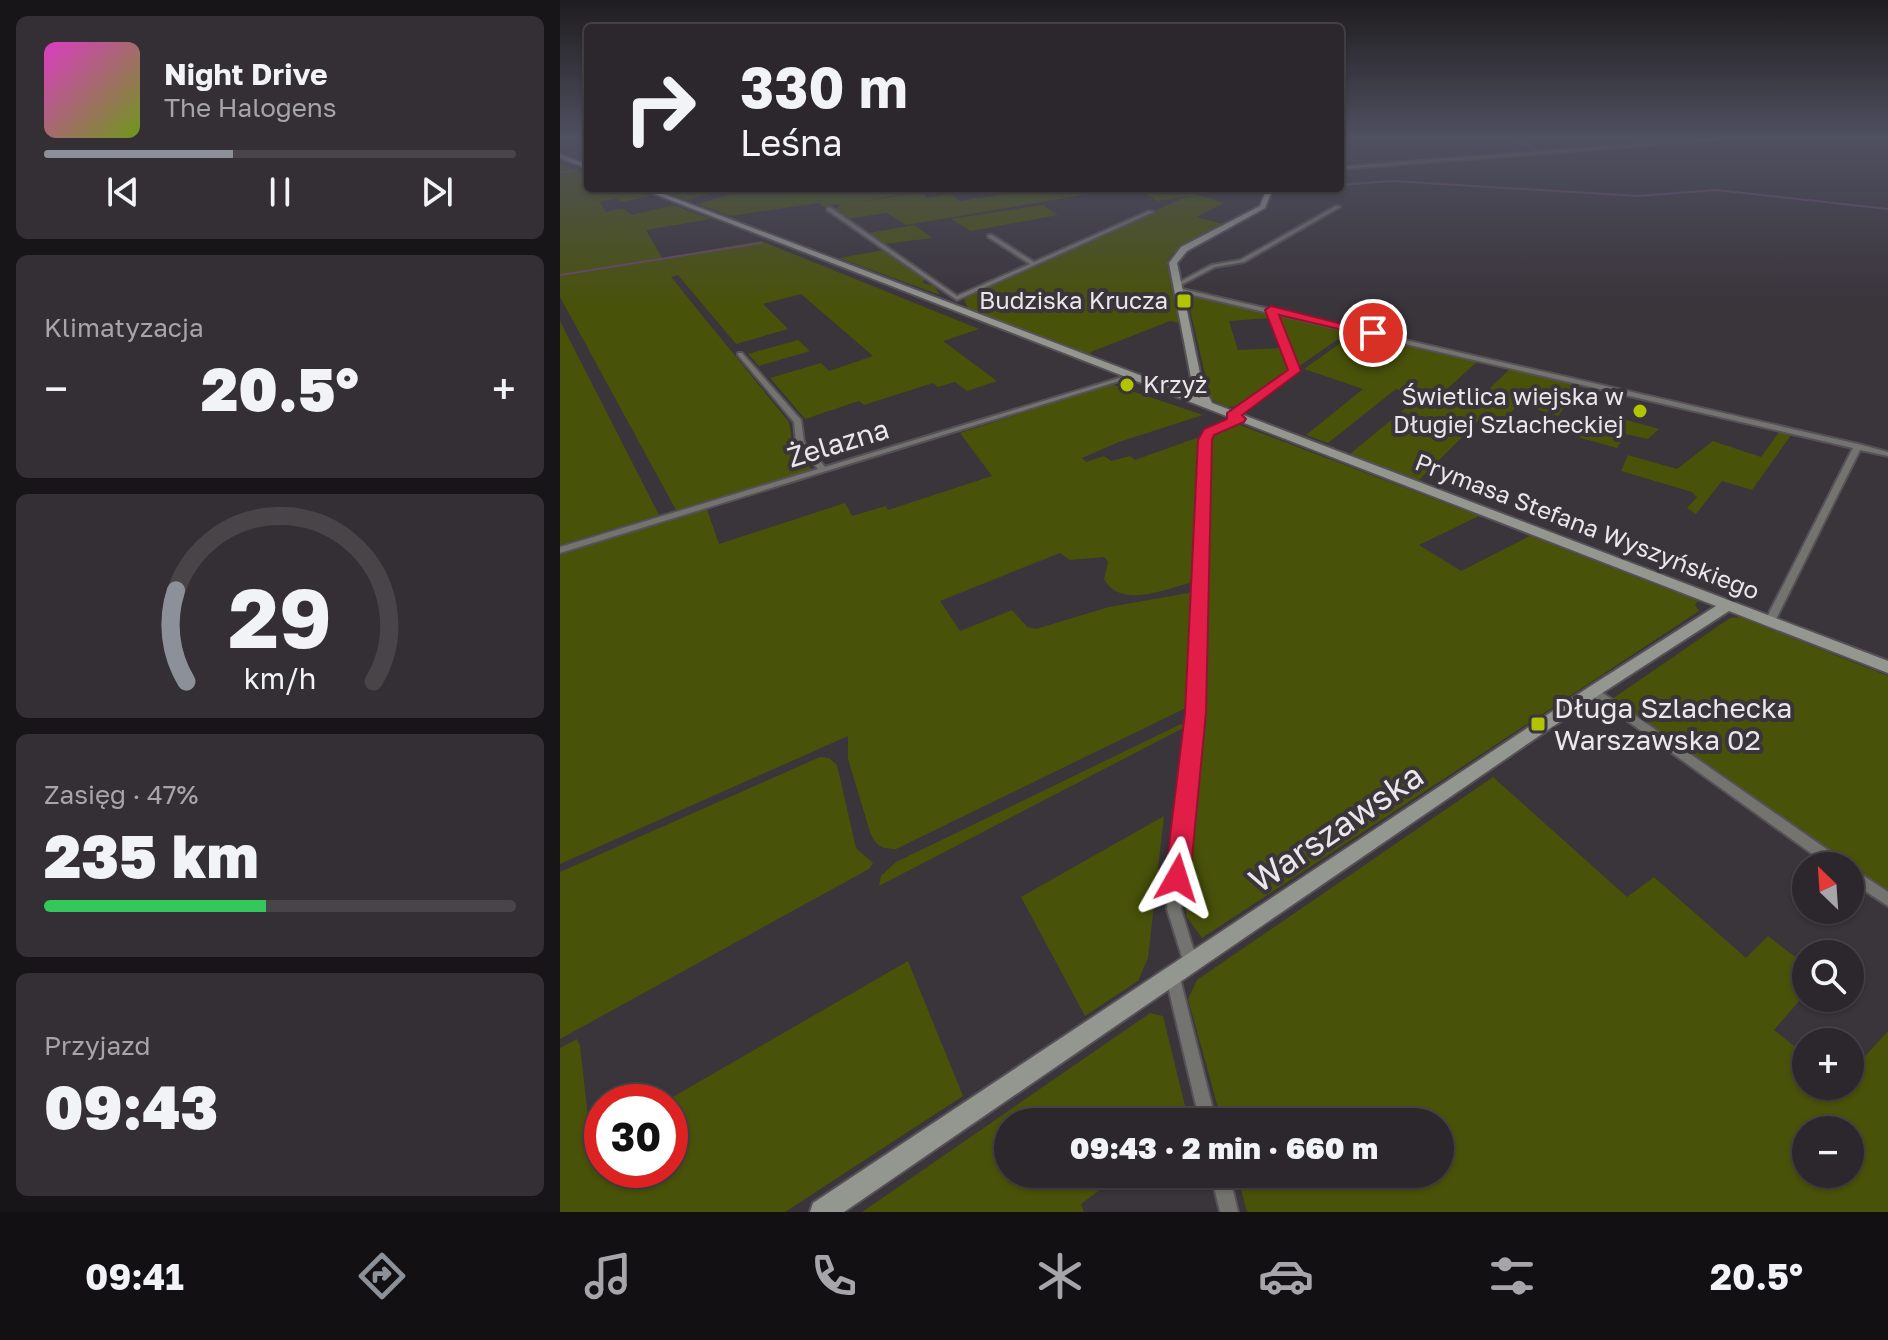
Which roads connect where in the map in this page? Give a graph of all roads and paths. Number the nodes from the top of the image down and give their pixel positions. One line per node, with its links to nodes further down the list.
1 (654, 193): 10 (street, Prymasa Stefana Wyszyńskiego)
2 (1269, 193): 8 (street)
3 (1338, 207): 8 (street)
4 (829, 209): 9 (street)
5 (1151, 212): 7 (street)
6 (990, 236): 7 (street)
7 (1034, 264): 11 (street)
8 (1177, 287): 12 (street); 15 (street)
9 (950, 293): 10 (street); 11 (street)
10 (934, 299): 11 (street, Prymasa Stefana Wyszyńskiego)
11 (956, 302): 14 (street, Prymasa Stefana Wyszyńskiego)
12 (1271, 310): 18 (street); 19 (street)
13 (740, 354): 21 (street)
14 (1128, 377): 16 (street, Prymasa Stefana Wyszyńskiego); 21 (street, Żelazna)
15 (1199, 386): 16 (street); 17 (street)
16 (1181, 397): 17 (street, Prymasa Stefana Wyszyńskiego)
17 (1209, 407): 18 (street, Prymasa Stefana Wyszyńskiego)
18 (1236, 418): 23 (street, Prymasa Stefana Wyszyńskiego); 30 (street)
19 (1858, 446): 20 (street); 24 (street)
20 (1888, 454)
21 (823, 470): 22 (street, Żelazna)
22 (560, 550)
23 (1729, 605): 24 (street, Prymasa Stefana Wyszyńskiego); 26 (street, Warszawska)
24 (1770, 621): 25 (street, Prymasa Stefana Wyszyńskiego)
25 (1888, 667)
26 (1594, 691): 27 (street); 30 (street, Warszawska)
27 (1820, 852)
28 (1864, 883): 29 (street)
29 (1888, 900)
30 (1196, 962): 31 (street, Warszawska)
31 (1173, 978): 32 (street); 34 (street, Warszawska)
32 (1205, 1108)
33 (1223, 1188): 35 (street)
34 (822, 1212)
35 (1229, 1212)

